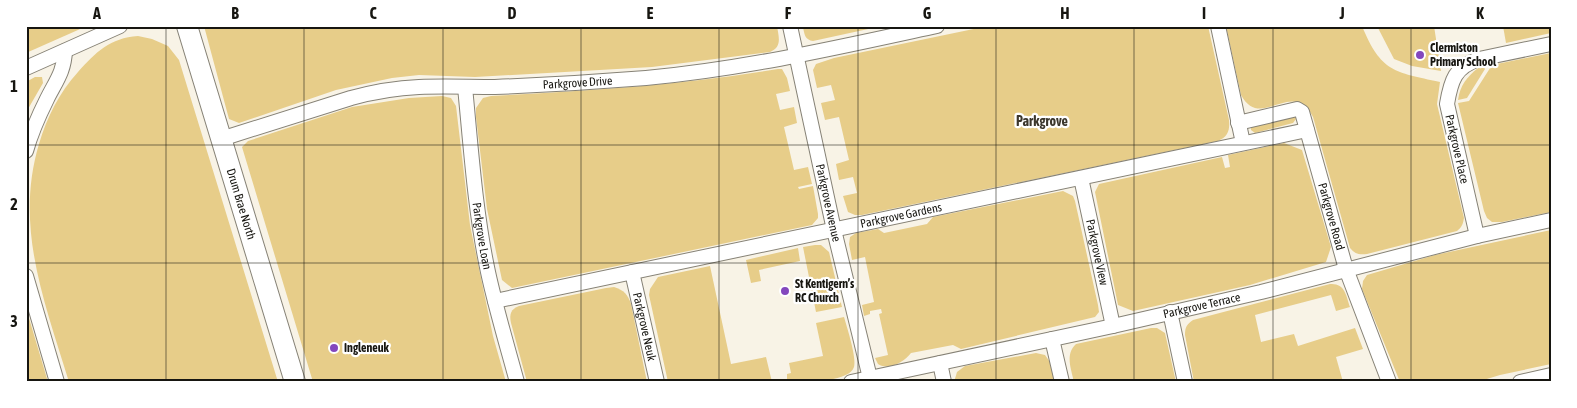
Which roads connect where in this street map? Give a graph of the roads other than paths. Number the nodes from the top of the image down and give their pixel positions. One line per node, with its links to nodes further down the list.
1 (120, 26): 7 (street)
2 (187, 26): 13 (main road, Drum Brae North)
3 (790, 26): 8 (street, Parkgrove Avenue)
4 (937, 26): 8 (street, Parkgrove Drive)
5 (1218, 26): 11 (street)
6 (1551, 44): 19 (street, Parkgrove Place)
7 (65, 51): 9 (street); 15 (street)
8 (796, 56): 10 (street, Parkgrove Drive); 18 (street, Parkgrove Avenue)
9 (26, 68)
10 (465, 87): 13 (street, Parkgrove Drive); 23 (street, Parkgrove Loan)
11 (1238, 123): 12 (street, Parkgrove Road); 14 (street)
12 (1307, 130): 14 (street, Parkgrove Gardens); 20 (street, Parkgrove Road)
13 (221, 139): 31 (main road, Drum Brae North)
14 (1243, 143): 16 (street, Parkgrove Gardens)
15 (26, 151)
16 (1081, 178): 18 (street, Parkgrove Gardens); 25 (street, Parkgrove View)
17 (1551, 220): 19 (street, Parkgrove Terrace)
18 (834, 230): 21 (street, Parkgrove Gardens); 29 (street, Parkgrove Avenue)
19 (1477, 236): 20 (street, Parkgrove Terrace)
20 (1346, 269): 24 (street, Parkgrove Terrace); 38 (street, Parkgrove Road)
21 (632, 272): 23 (street, Parkgrove Gardens); 33 (street, Parkgrove Neuk)
22 (26, 276): 30 (street)
23 (495, 301): 32 (street, Parkgrove Loan)
24 (1170, 312): 25 (street, Parkgrove Terrace); 37 (street)
25 (1113, 326): 26 (street, Parkgrove Terrace)
26 (1052, 339): 27 (street, Parkgrove Terrace); 36 (street)
27 (940, 363): 29 (street, Parkgrove Terrace); 35 (street)
28 (1551, 375): 39 (street)
29 (870, 378): 34 (street, Parkgrove Terrace)
30 (58, 382)
31 (295, 382)
32 (517, 382)
33 (656, 382)
34 (851, 382)
35 (944, 382)
36 (1062, 382)
37 (1185, 382)
38 (1389, 382)
39 (1520, 382)

